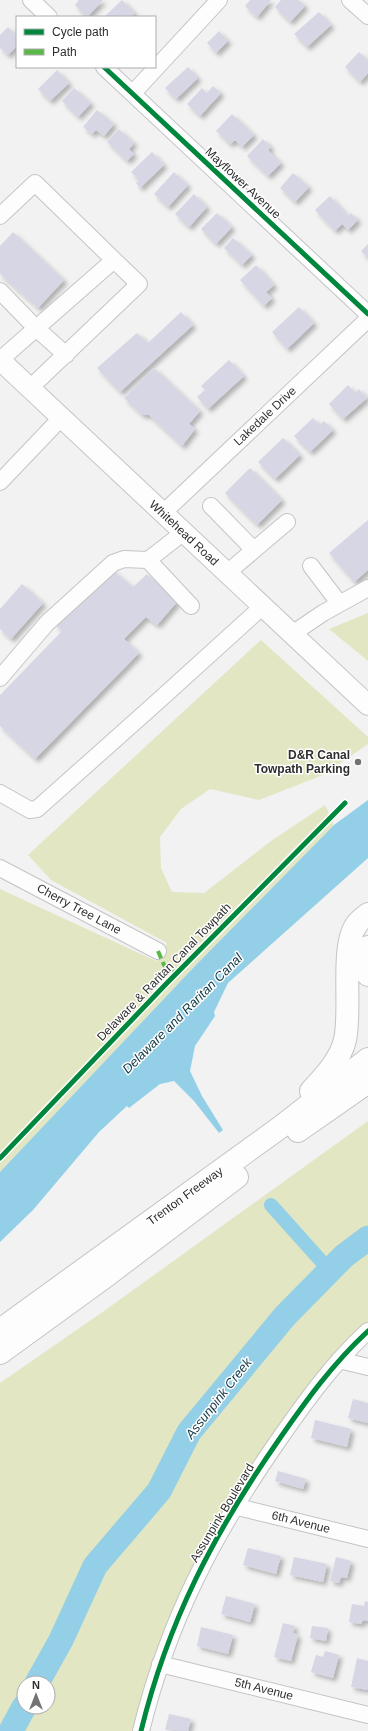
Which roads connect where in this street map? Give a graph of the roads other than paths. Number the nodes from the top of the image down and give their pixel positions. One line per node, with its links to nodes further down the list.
1 (31, 0): 4 (street)
2 (219, 0): 7 (street)
3 (350, 0): 5 (street)
4 (48, 16)
5 (368, 16)
6 (105, 68): 7 (street, Mayflower Avenue)
7 (133, 93): 11 (street, Mayflower Avenue)
8 (0, 216): 9 (street)
9 (114, 260): 13 (street); 14 (street)
10 (0, 291): 13 (street)
11 (368, 314)
12 (368, 319): 20 (street, Lakedale Drive)
13 (36, 328): 14 (street); 15 (street)
14 (66, 355): 16 (street)
15 (0, 360): 16 (main road, Whitehead Road)
16 (29, 389): 17 (main road, Whitehead Road)
17 (61, 418): 18 (street); 20 (main road, Whitehead Road)
18 (0, 482)
19 (211, 506): 23 (street)
20 (163, 513): 22 (main road, Whitehead Road)
21 (287, 522): 23 (street)
22 (184, 532): 24 (street); 26 (main road, Whitehead Road)
23 (254, 550): 26 (street)
24 (148, 560): 29 (street); 32 (street)
25 (311, 566): 28 (street)
26 (227, 573): 30 (main road, Whitehead Road)
27 (368, 588): 28 (street)
28 (339, 603): 31 (street)
29 (191, 606)
30 (263, 606): 31 (main road, Whitehead Road); 34 (street)
31 (292, 634): 33 (main road, Whitehead Road)
32 (0, 678)
33 (368, 705)
34 (0, 793)
35 (0, 868): 38 (street, Cherry Tree Lane)
36 (368, 914): 42 (highway)
37 (368, 947): 39 (highway)
38 (158, 951)
39 (368, 975)
40 (368, 1059): 42 (highway, Trenton Freeway)
41 (368, 1082): 45 (highway, Trenton Freeway)
42 (282, 1126): 43 (highway, Trenton Freeway)
43 (0, 1330)
44 (368, 1331): 46 (street, Assunpink Boulevard)
45 (0, 1353)
46 (339, 1360): 47 (street); 48 (street, Assunpink Boulevard)
47 (368, 1367)
48 (234, 1506): 49 (street, 6th Avenue); 50 (street, Assunpink Boulevard)
49 (368, 1539)
50 (160, 1664): 51 (street, 5th Avenue); 52 (street, Assunpink Boulevard)
51 (368, 1715)
52 (141, 1731)

